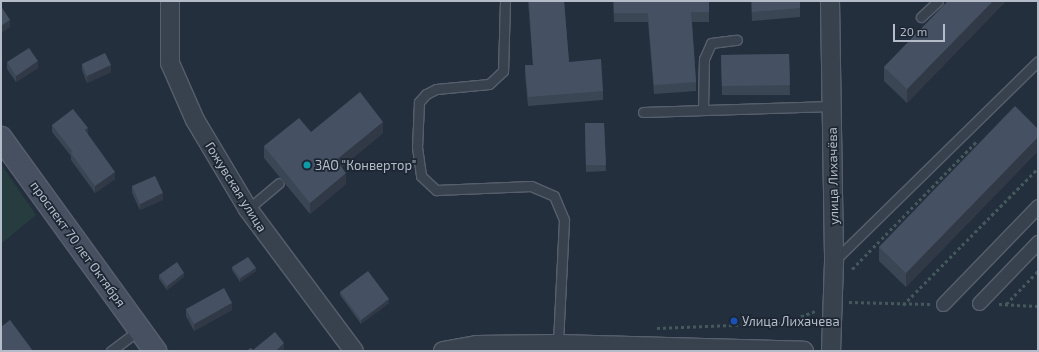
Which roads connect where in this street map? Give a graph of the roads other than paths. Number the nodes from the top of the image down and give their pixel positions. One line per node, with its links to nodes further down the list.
1 (170, 1): 14 (street, Гожувская улица)
2 (504, 1): 20 (lane)
3 (830, 1): 8 (street, улица Лихачёва)
4 (938, 1): 5 (lane)
5 (921, 17)
6 (737, 40): 9 (lane)
7 (1038, 61): 16 (lane)
8 (832, 106): 9 (lane); 16 (street, улица Лихачёва)
9 (703, 110): 10 (lane)
10 (643, 112)
11 (1, 138): 19 (main road, проспект 70 лет Октября)
12 (279, 183): 14 (lane)
13 (1038, 206): 18 (street)
14 (248, 209): 23 (street, Гожувская улица)
15 (1038, 242): 17 (street)
16 (834, 262): 26 (street, улица Лихачёва)
17 (979, 303)
18 (943, 304)
19 (140, 329): 21 (lane); 22 (main road, проспект 70 лет Октября)
20 (558, 344): 24 (street); 25 (street)
21 (111, 351)
22 (155, 351)
23 (354, 351)
24 (443, 351)
25 (804, 351)
26 (831, 351)

